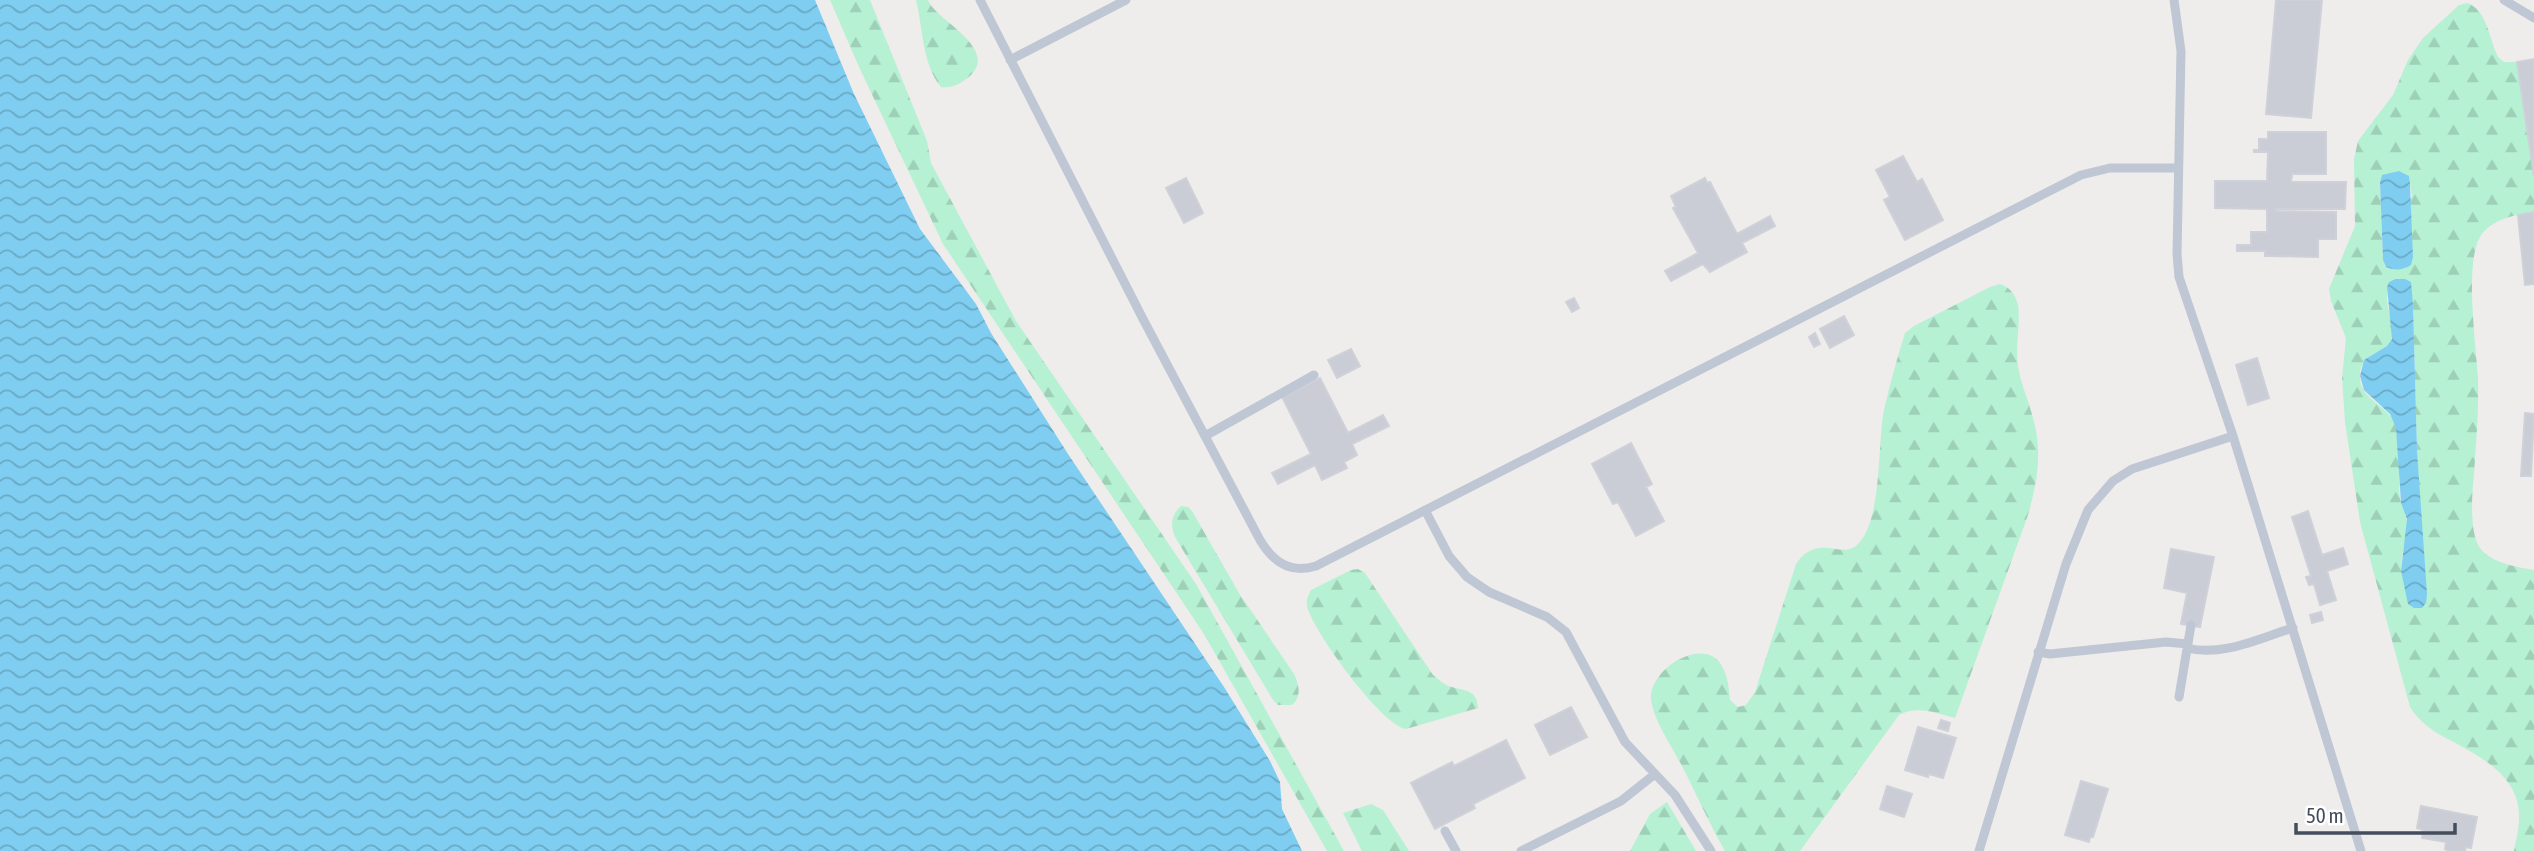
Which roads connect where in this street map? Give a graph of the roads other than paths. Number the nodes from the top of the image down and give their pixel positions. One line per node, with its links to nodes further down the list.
1 (980, 0): 6 (lane)
2 (1126, 0): 6 (lane)
3 (2174, 0): 7 (lane)
4 (2504, 0): 5 (lane)
5 (2534, 18)
6 (1010, 60): 9 (lane)
7 (2178, 168): 10 (lane); 11 (lane)
8 (1314, 375): 9 (lane)
9 (1205, 436): 11 (lane)
10 (2233, 436): 13 (lane); 15 (lane)
11 (1425, 510): 17 (lane)
12 (2191, 625): 14 (lane)
13 (2293, 628): 14 (lane); 23 (lane)
14 (2188, 646): 15 (lane); 16 (lane)
15 (2038, 652): 22 (lane)
16 (2179, 696)
17 (1655, 774): 20 (lane); 21 (lane)
18 (1445, 831): 19 (lane)
19 (1456, 851)
20 (1521, 851)
21 (1711, 851)
22 (1979, 851)
23 (2361, 851)

